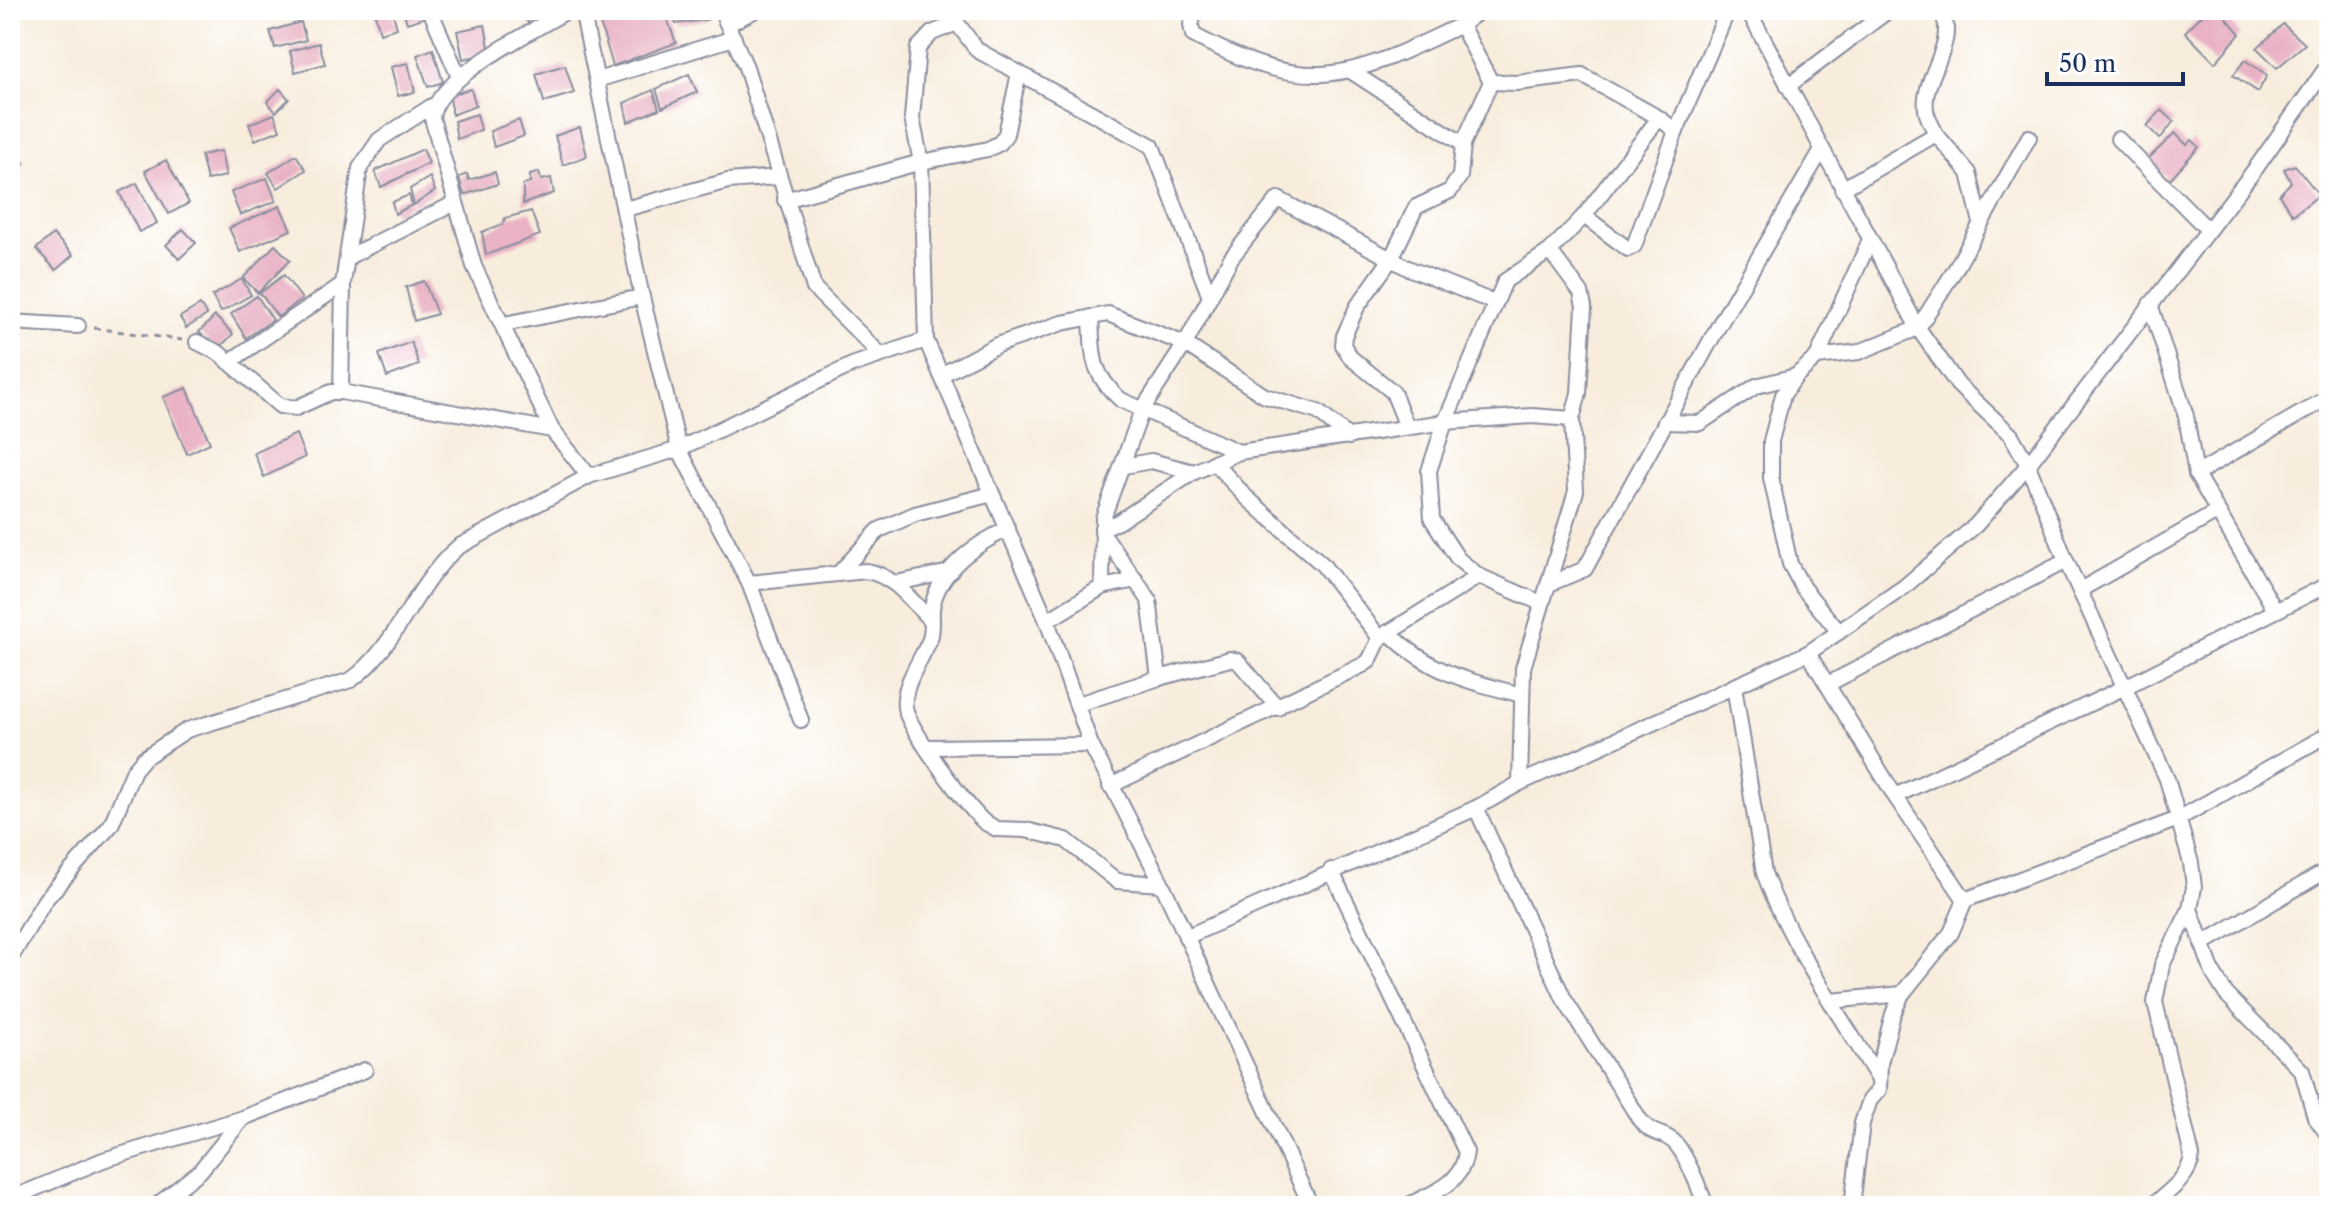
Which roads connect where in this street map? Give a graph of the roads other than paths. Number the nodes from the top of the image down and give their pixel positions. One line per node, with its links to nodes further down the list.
1 (16, 10): 13 (street)
2 (430, 10): 19 (street)
3 (568, 10): 19 (street)
4 (582, 10): 20 (street)
5 (756, 10): 14 (street)
6 (1195, 10): 17 (street)
7 (1481, 10): 15 (street)
8 (1728, 10): 25 (street)
9 (1748, 10): 22 (street)
10 (1889, 10): 22 (street)
11 (1940, 10): 26 (street)
12 (956, 16): 18 (street); 31 (street)
13 (10, 17)
14 (728, 24): 20 (street); 32 (street)
15 (1461, 25): 17 (street); 21 (street)
16 (2329, 64): 39 (street)
17 (1352, 72): 29 (street)
18 (1019, 73): 31 (street); 46 (street)
19 (459, 77): 23 (street)
20 (597, 80): 36 (street)
21 (1491, 82): 24 (street); 29 (street)
22 (1788, 86): 30 (street)
23 (432, 106): 35 (street); 42 (street)
24 (1659, 118): 25 (street); 37 (street)
25 (1676, 131): 37 (street)
26 (1936, 134): 33 (street); 38 (street)
27 (2029, 137): 38 (street)
28 (2118, 139): 39 (street)
29 (1463, 144): 43 (street)
30 (1821, 151): 33 (street); 67 (street)
31 (921, 162): 34 (street); 54 (street)
32 (778, 177): 34 (street); 36 (street)
33 (1842, 189): 40 (street)
34 (785, 200): 57 (street)
35 (455, 203): 42 (street); 51 (street)
36 (625, 209): 45 (street)
37 (1584, 216): 41 (street)
38 (1981, 223): 53 (street)
39 (2208, 230): 48 (street)
40 (1870, 240): 53 (street); 58 (street)
41 (1550, 251): 47 (street); 65 (street)
42 (350, 256): 44 (street)
43 (1391, 259): 46 (street); 47 (street); 68 (street)
44 (343, 284): 59 (street); 62 (street)
45 (642, 297): 51 (street); 72 (street)
46 (1210, 297): 56 (street)
47 (1493, 302): 66 (street)
48 (2150, 304): 76 (street); 79 (street)
49 (1091, 317): 56 (street); 60 (street); 64 (street)
50 (10, 322): 52 (street)
51 (504, 324): 69 (street)
52 (78, 326)
53 (1918, 328): 58 (street); 76 (street)
54 (926, 340): 57 (street); 60 (street)
55 (197, 342): 59 (street)
56 (1185, 344): 64 (street); 71 (street)
57 (880, 354): 72 (street)
58 (1817, 357): 61 (street)
59 (229, 362): 62 (street)
60 (941, 375): 81 (street)
61 (1796, 376): 67 (street); 100 (street)
62 (341, 392): 69 (street)
63 (2329, 397): 79 (street)
64 (1142, 410): 70 (street); 73 (street)
65 (1572, 419): 66 (street); 92 (street)
66 (1445, 422): 68 (street); 88 (street)
67 (1665, 422): 92 (street)
68 (1407, 427): 71 (street)
69 (552, 430): 80 (street)
70 (1133, 437): 74 (street); 77 (street)
71 (1349, 437): 73 (street)
72 (679, 449): 80 (street); 90 (street)
73 (1239, 452): 75 (street)
74 (1151, 461): 77 (street); 78 (street)
75 (1214, 462): 78 (street); 101 (street)
76 (2028, 465): 85 (street); 100 (street)
77 (1124, 466): 84 (street)
78 (1194, 472): 84 (street)
79 (2196, 474): 82 (street)
80 (589, 476): 126 (street)
81 (992, 494): 83 (street); 87 (street)
82 (2217, 512): 95 (street); 97 (street)
83 (1008, 529): 86 (street); 98 (street)
84 (1102, 529): 89 (street); 94 (street)
85 (2066, 561): 95 (street); 104 (street)
86 (950, 572): 91 (street); 99 (street)
87 (838, 574): 90 (street); 91 (street)
88 (1479, 576): 96 (street); 101 (street)
89 (1136, 580): 94 (street); 103 (street)
90 (749, 583): 110 (street)
91 (896, 583): 99 (street)
92 (1549, 584): 96 (street)
93 (2329, 584): 97 (street)
94 (1102, 587): 98 (street)
95 (2080, 590): 106 (street)
96 (1541, 603): 107 (street)
97 (2275, 610): 106 (street)
98 (1047, 621): 108 (street)
99 (932, 622): 113 (street)
100 (1839, 632): 102 (street)
101 (1384, 635): 107 (street); 109 (street)
102 (1808, 653): 104 (street); 105 (street)
103 (1159, 678): 108 (street); 109 (street)
104 (1828, 684): 116 (street)
105 (1734, 686): 114 (street); 128 (street)
106 (2125, 687): 116 (street); 118 (street)
107 (1522, 695): 114 (street)
108 (1078, 704): 112 (street)
109 (1278, 708): 115 (street)
110 (801, 720)
111 (2329, 734): 118 (street)
112 (1091, 745): 113 (street); 115 (street)
113 (928, 747): 121 (street)
114 (1520, 783): 117 (street)
115 (1110, 786): 121 (street)
116 (1895, 796): 122 (street)
117 (1476, 808): 120 (street); 137 (street)
118 (2178, 819): 122 (street); 123 (street)
119 (2329, 869): 125 (street)
120 (1331, 870): 124 (street); 136 (street)
121 (1162, 884): 124 (street)
122 (1965, 900): 127 (street)
123 (2190, 909): 125 (street); 139 (street)
124 (1186, 937): 135 (street)
125 (2202, 944): 132 (street)
126 (10, 959)
127 (1902, 994): 128 (street); 130 (street)
128 (1831, 1001): 130 (street)
129 (365, 1070): 131 (street)
130 (1879, 1079): 138 (street)
131 (243, 1118): 133 (street); 134 (street)
132 (2329, 1136)
133 (10, 1199)
134 (156, 1206)
135 (1311, 1206)
136 (1407, 1206)
137 (1706, 1206)
138 (1852, 1206)
139 (2152, 1206)

